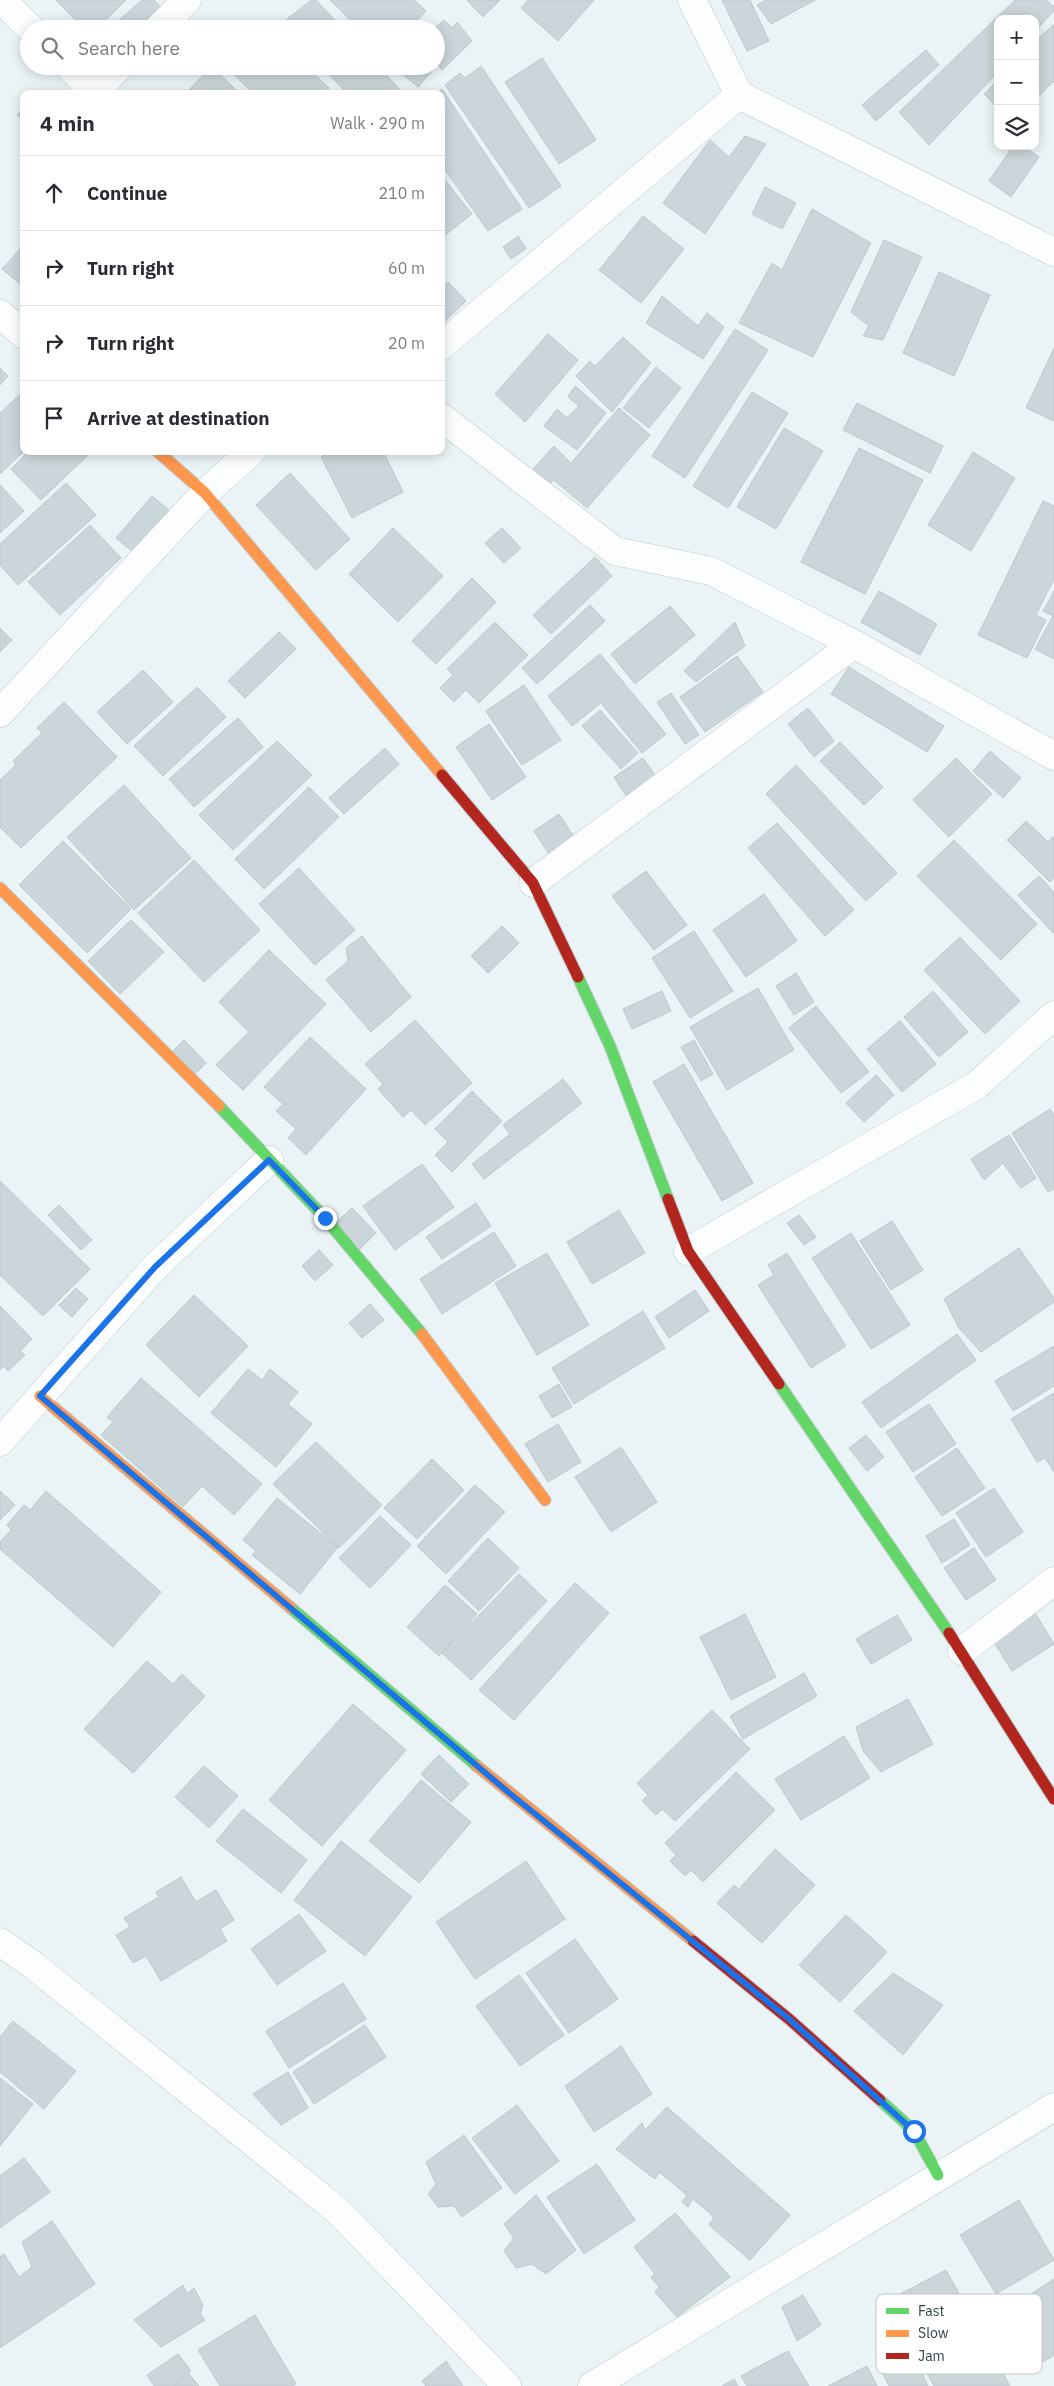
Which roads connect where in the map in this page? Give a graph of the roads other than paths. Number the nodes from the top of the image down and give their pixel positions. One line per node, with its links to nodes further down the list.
1 (2, 0): 4 (street)
2 (188, 0): 5 (street)
3 (692, 0): 10 (street)
4 (22, 20)
5 (167, 20)
6 (78, 75): 8 (street)
7 (112, 75): 9 (street)
8 (92, 90)
9 (98, 90)
10 (739, 95): 11 (street); 14 (street)
11 (1054, 252)
12 (0, 314): 13 (street)
13 (20, 332)
14 (445, 343)
15 (445, 420): 19 (street)
16 (162, 455): 18 (street)
17 (248, 455): 18 (street)
18 (205, 493): 20 (street); 22 (street)
19 (854, 644): 21 (street); 22 (street)
20 (0, 713)
21 (1054, 756)
22 (533, 883): 26 (street)
23 (0, 888): 25 (street)
24 (1054, 1015): 26 (street)
25 (269, 1160): 27 (street); 29 (street)
26 (688, 1251): 31 (street)
27 (40, 1396): 28 (street); 35 (street)
28 (0, 1442)
29 (545, 1500)
30 (1054, 1581): 31 (street)
31 (962, 1651): 32 (street)
32 (1054, 1798)
33 (0, 1942): 36 (street)
34 (1054, 2107): 35 (street)
35 (938, 2175): 37 (street)
36 (507, 2386)
37 (592, 2386)

